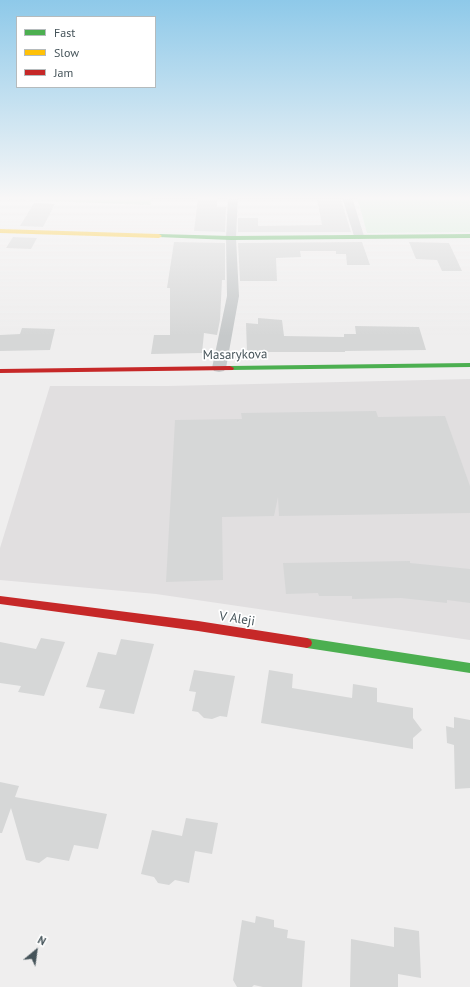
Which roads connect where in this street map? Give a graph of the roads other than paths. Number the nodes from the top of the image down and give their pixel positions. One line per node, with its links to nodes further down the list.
1 (231, 243): 3 (street)
2 (470, 364): 3 (street, Masarykova)
3 (218, 368): 4 (street, Masarykova)
4 (0, 371)
5 (0, 600): 6 (street, V Aleji)
6 (470, 668)

